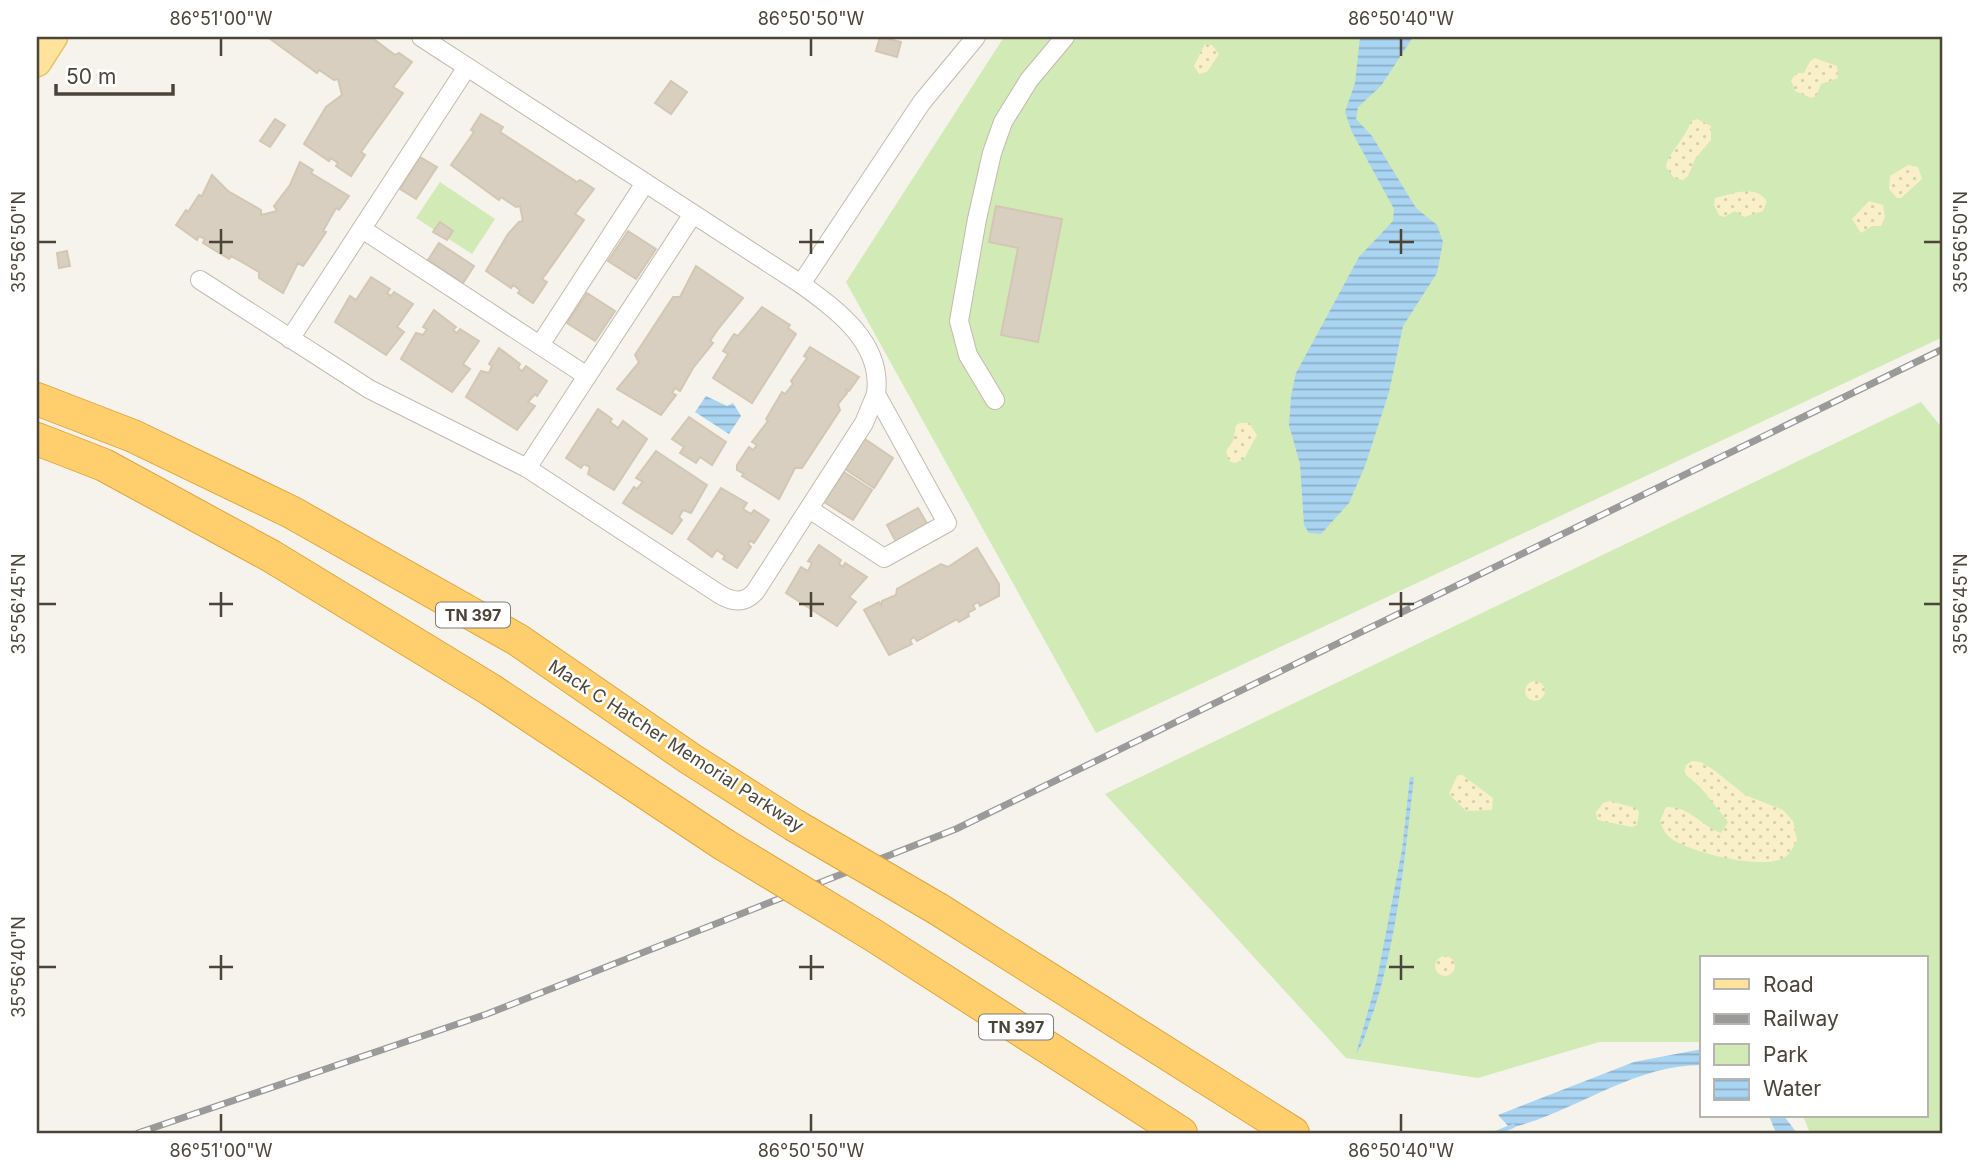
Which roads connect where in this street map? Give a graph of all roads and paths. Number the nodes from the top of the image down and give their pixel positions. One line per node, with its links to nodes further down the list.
1 (53, 37): 5 (main road)
2 (421, 37): 6 (street)
3 (976, 37): 11 (street)
4 (1065, 37): 17 (street)
5 (37, 62)
6 (467, 66): 7 (street); 9 (street)
7 (645, 183): 8 (street); 13 (street)
8 (693, 214): 11 (street); 14 (street)
9 (362, 229): 12 (street); 13 (street)
10 (200, 280): 12 (street)
11 (801, 284): 15 (street)
12 (290, 339): 19 (street)
13 (540, 345): 14 (street)
14 (587, 376): 19 (street)
15 (876, 394): 20 (street); 20 (street)
16 (37, 399): 22 (highway, Mack C Hatcher Memorial Parkway / TN 397, bridge)
17 (995, 400)
18 (37, 439): 21 (highway, TN 397, bridge)
19 (527, 468): 20 (street)
20 (809, 509)
21 (1170, 1126)
22 (1293, 1133)

